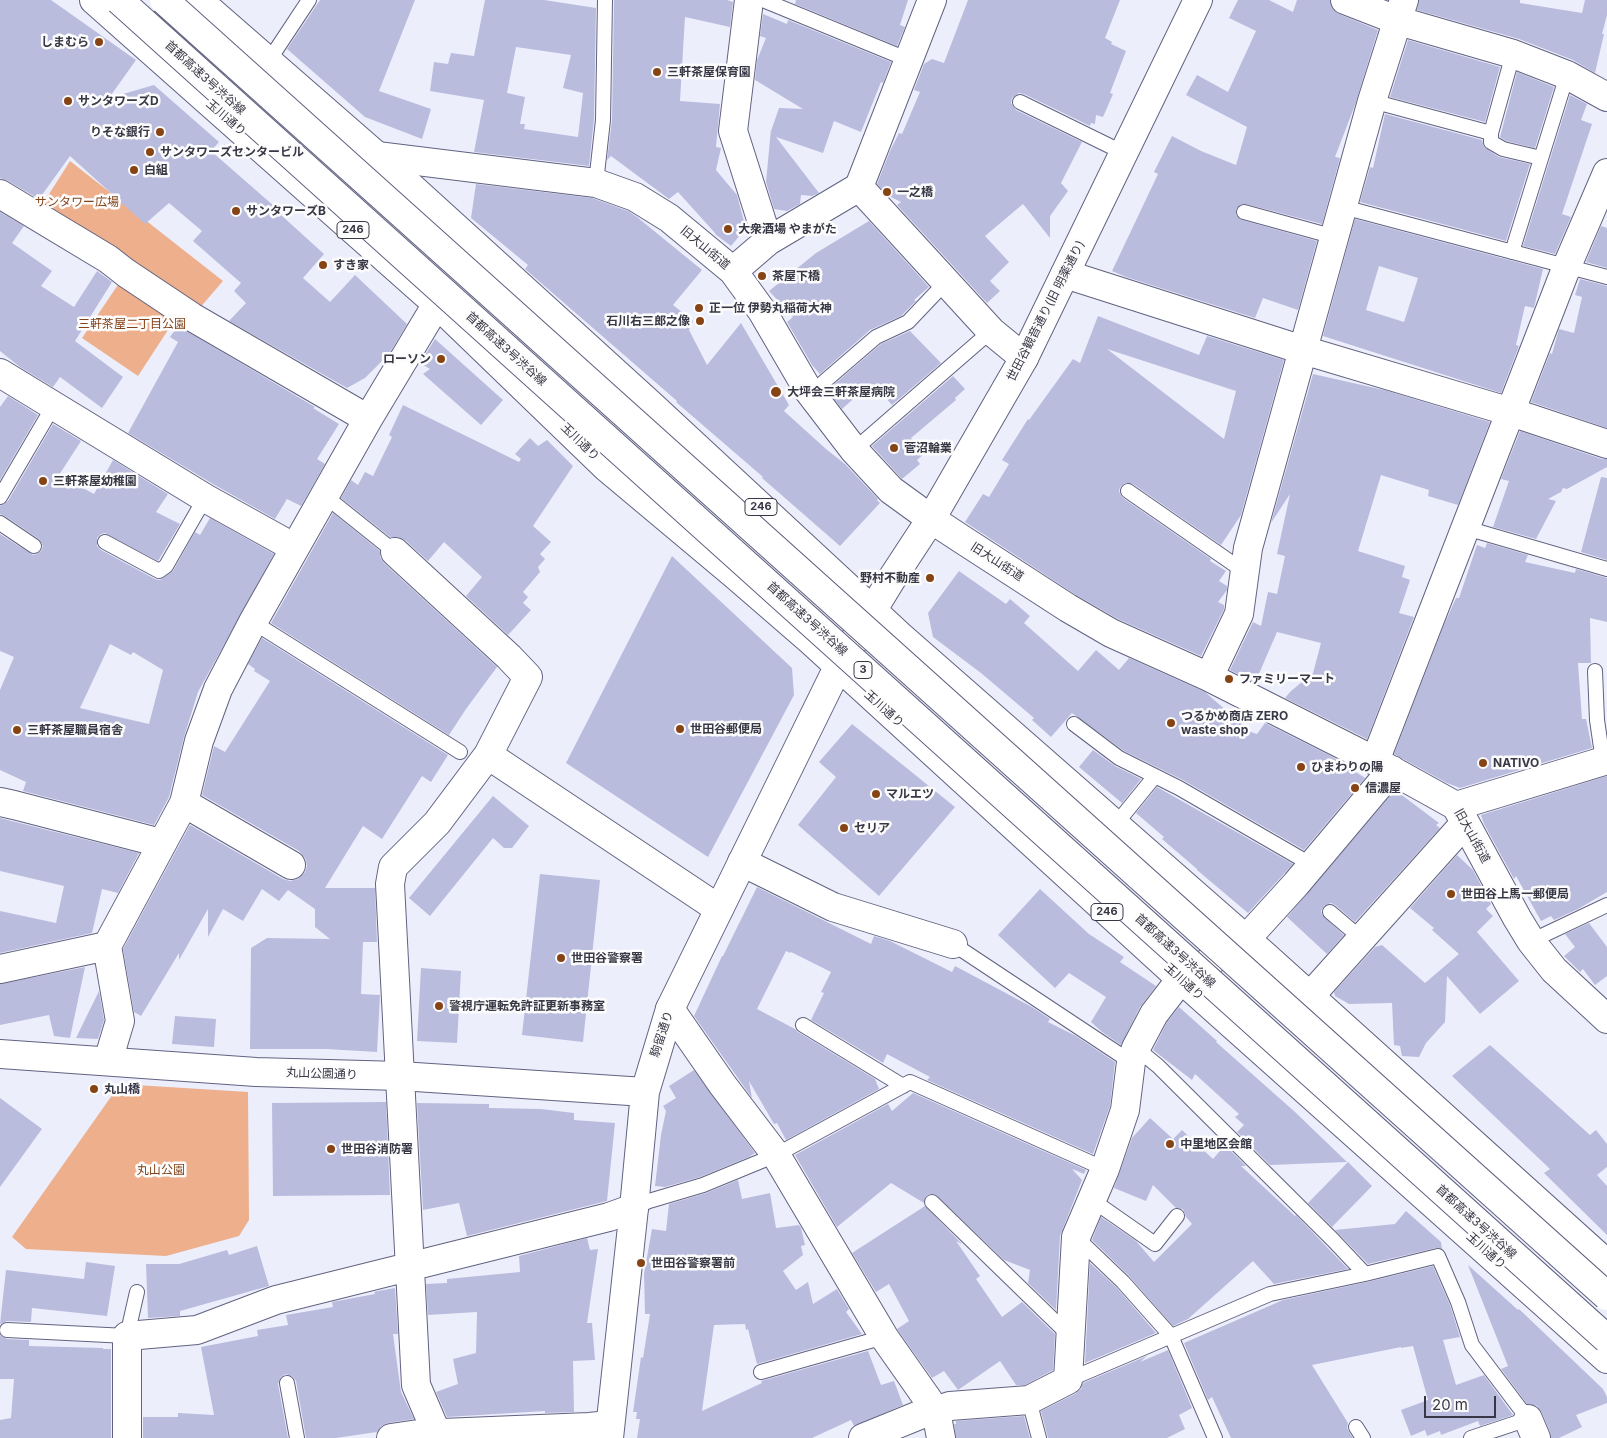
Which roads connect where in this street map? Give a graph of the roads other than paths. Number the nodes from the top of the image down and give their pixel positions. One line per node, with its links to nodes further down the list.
1 (94, 0): 38 (main road, 玉川通り / 246)
2 (119, 0): 118 (main road, 首都高速3号渋谷線 / 3, bridge)
3 (164, 0): 112 (main road, bridge)
4 (198, 0): 15 (main road, 246)
5 (309, 0): 15 (lane)
6 (606, 0): 25 (lane)
7 (749, 0): 31 (main road)
8 (764, 0): 14 (lane)
9 (932, 0): 14 (main road)
10 (1198, 0): 21 (main road, 世田谷観音通り(旧 明薬通り))
11 (1345, 0): 12 (main road)
12 (1401, 10): 13 (main road); 18 (main road)
13 (1513, 54): 16 (main road); 20 (lane)
14 (909, 60): 26 (main road)
15 (268, 62): 22 (main road, 246)
16 (1567, 75): 17 (main road); 23 (lane)
17 (1607, 96)
18 (1372, 101): 20 (lane); 28 (main road)
19 (1020, 102): 21 (lane)
20 (1491, 133): 23 (lane)
21 (1124, 153): 35 (main road, 世田谷観音通り(旧 明薬通り))
22 (376, 156): 25 (main road, 旧大山街道); 62 (main road, 246)
23 (1541, 158): 32 (lane)
24 (1607, 173): 33 (main road)
25 (596, 183): 34 (main road, 旧大山街道)
26 (859, 187): 31 (main road); 37 (main road)
27 (0, 194): 46 (main road)
28 (1343, 207): 30 (main road); 32 (lane)
29 (1244, 212): 30 (lane)
30 (1335, 237): 40 (main road)
31 (768, 241): 34 (main road)
32 (1512, 252): 33 (lane)
33 (1567, 266): 36 (lane); 45 (main road)
34 (733, 271): 43 (main road, 旧大山街道)
35 (1065, 274): 40 (main road); 41 (main road, 世田谷観音通り(旧 明薬通り))
36 (1607, 277)
37 (946, 282): 39 (main road); 43 (lane)
38 (437, 304): 46 (main road); 64 (main road, 玉川通り / 246)
39 (991, 331): 41 (main road); 48 (lane)
40 (1303, 350): 45 (main road); 61 (main road)
41 (1024, 358): 53 (main road, 世田谷観音通り(旧 明薬通り))
42 (0, 373): 44 (main road)
43 (811, 393): 48 (main road, 旧大山街道)
44 (54, 405): 51 (lane); 52 (main road)
45 (1511, 412): 47 (main road); 55 (main road)
46 (368, 419): 50 (main road)
47 (1607, 444)
48 (854, 450): 53 (main road, 旧大山街道)
49 (1128, 491): 61 (lane)
50 (325, 496): 58 (main road); 59 (lane)
51 (0, 497)
52 (205, 498): 56 (lane); 58 (main road)
53 (931, 519): 62 (main road, 世田谷観音通り(旧 明薬通り)); 66 (main road, 旧大山街道)
54 (0, 523): 57 (lane)
55 (1466, 528): 60 (lane); 71 (main road)
56 (105, 542)
57 (34, 546)
58 (295, 548): 63 (main road)
59 (395, 552): 69 (main road)
60 (1607, 569)
61 (1245, 572): 66 (main road)
62 (872, 610): 64 (main road, 世田谷観音通り(旧 明薬通り)); 76 (main road, 246)
63 (253, 622): 68 (lane); 74 (main road)
64 (838, 667): 78 (main road, 駒留通り); 90 (main road, 玉川通り / 246)
65 (1595, 671): 70 (lane)
66 (1209, 677): 71 (main road, 旧大山街道)
67 (1074, 724): 72 (lane)
68 (460, 752)
69 (488, 755): 82 (main road); 98 (main road)
70 (1605, 761): 75 (main road)
71 (1383, 765): 75 (main road, 旧大山街道); 80 (main road)
72 (1155, 776): 76 (lane); 80 (lane)
73 (0, 802): 77 (main road)
74 (184, 803): 77 (main road); 79 (main road)
75 (1461, 815): 85 (main road); 86 (main road, 旧大山街道)
76 (1116, 824): 84 (main road, 246)
77 (161, 843): 88 (main road)
78 (742, 862): 82 (main road, 駒留通り); 87 (main road)
79 (291, 865)
80 (1312, 865): 84 (main road)
81 (1607, 905): 86 (lane)
82 (719, 909): 92 (main road, 駒留通り)
83 (1330, 912): 85 (lane)
84 (1246, 939): 90 (main road); 91 (main road, 246)
85 (1362, 940): 91 (main road)
86 (1531, 941): 93 (main road, 旧大山街道)
87 (953, 944): 96 (lane)
88 (107, 946): 89 (main road); 97 (main road)
89 (0, 968)
90 (1181, 979): 96 (main road); 119 (main road, 玉川通り / 246)
91 (1310, 996): 108 (main road, 246)
92 (670, 1009): 100 (main road, 駒留通り); 101 (main road)
93 (1607, 1019)
94 (803, 1025): 99 (lane)
95 (0, 1054): 97 (main road, 丸山公園通り)
96 (1134, 1055): 102 (main road); 110 (lane)
97 (108, 1061): 98 (main road, 丸山公園通り)
98 (400, 1076): 100 (main road, 丸山公園通り); 109 (main road)
99 (903, 1086): 101 (lane); 102 (lane)
100 (645, 1092): 105 (main road, 駒留通り)
101 (776, 1155): 105 (lane); 117 (main road)
102 (1105, 1168): 103 (main road)
103 (1092, 1200): 106 (lane); 107 (main road)
104 (932, 1202): 115 (lane)
105 (634, 1208): 109 (main road); 126 (main road, 駒留通り)
106 (1177, 1216)
107 (1076, 1237): 115 (main road); 116 (lane)
108 (1607, 1264)
109 (410, 1267): 114 (main road); 127 (main road)
110 (1365, 1274): 116 (lane); 125 (lane)
111 (137, 1292): 114 (lane)
112 (1607, 1296)
113 (7, 1330): 114 (lane)
114 (127, 1336): 128 (main road)
115 (1070, 1336): 121 (main road)
116 (1171, 1336): 121 (lane); 134 (lane)
117 (884, 1337): 120 (lane); 124 (main road)
118 (1607, 1339)
119 (1607, 1359)
120 (761, 1372)
121 (1068, 1380): 123 (main road)
122 (287, 1383): 129 (lane)
123 (1029, 1400): 124 (main road); 133 (lane)
124 (936, 1411): 131 (main road); 132 (main road)
125 (1532, 1428): 135 (lane)
126 (609, 1431): 127 (main road)
127 (436, 1436): 130 (main road)
128 (126, 1438)
129 (297, 1438)
130 (391, 1438)
131 (863, 1438)
132 (941, 1438)
133 (1039, 1438)
134 (1215, 1438)
135 (1471, 1438)

